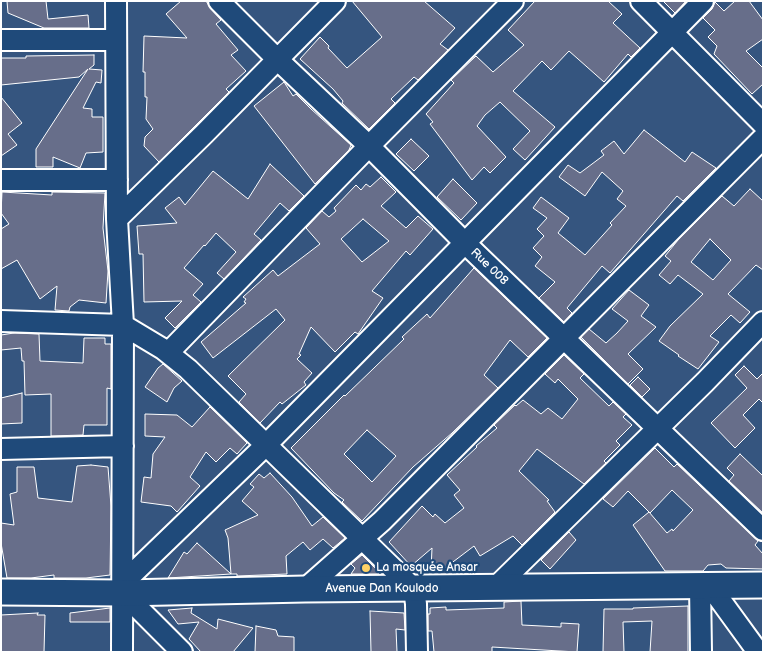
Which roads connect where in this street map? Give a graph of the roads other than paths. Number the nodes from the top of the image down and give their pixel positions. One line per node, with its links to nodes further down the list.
1 (116, 1): 9 (street)
2 (219, 1): 10 (street, Rue 008)
3 (335, 1): 10 (street)
4 (513, 1): 13 (street)
5 (641, 1): 7 (street)
6 (703, 1): 7 (street)
7 (673, 33): 11 (street); 17 (street)
8 (1, 40): 9 (street)
9 (116, 40): 15 (street)
10 (278, 60): 13 (street, Rue 008); 16 (street)
11 (763, 124)
12 (763, 138): 21 (street)
13 (369, 146): 17 (street, Rue 008); 22 (street)
14 (1, 180): 15 (street)
15 (117, 180): 16 (street)
16 (117, 219): 20 (street)
17 (465, 243): 21 (street, Rue 008); 24 (street)
18 (1, 321): 20 (street)
19 (763, 322): 23 (street)
20 (122, 325): 22 (street); 25 (street)
21 (562, 338): 23 (street, Rue 008); 28 (street)
22 (168, 353): 24 (street)
23 (658, 429): 27 (street, Rue 008); 32 (street)
24 (266, 445): 28 (street); 31 (street)
25 (123, 446): 26 (street); 31 (street)
26 (1, 449)
27 (763, 530)
28 (362, 539): 33 (street); 34 (street)
29 (763, 585): 30 (street, Avenue Dan Koulodo)
30 (705, 586): 32 (street, Avenue Dan Koulodo); 39 (street); 40 (street)
31 (123, 588): 33 (street, Avenue Dan Koulodo); 35 (street, Avenue Dan Koulodo); 36 (street); 37 (street)
32 (496, 588): 34 (street, Avenue Dan Koulodo)
33 (305, 589): 34 (street, Avenue Dan Koulodo)
34 (414, 589): 38 (street)
35 (1, 592)
36 (122, 652)
37 (182, 652)
38 (417, 652)
39 (701, 652)
40 (758, 652)

